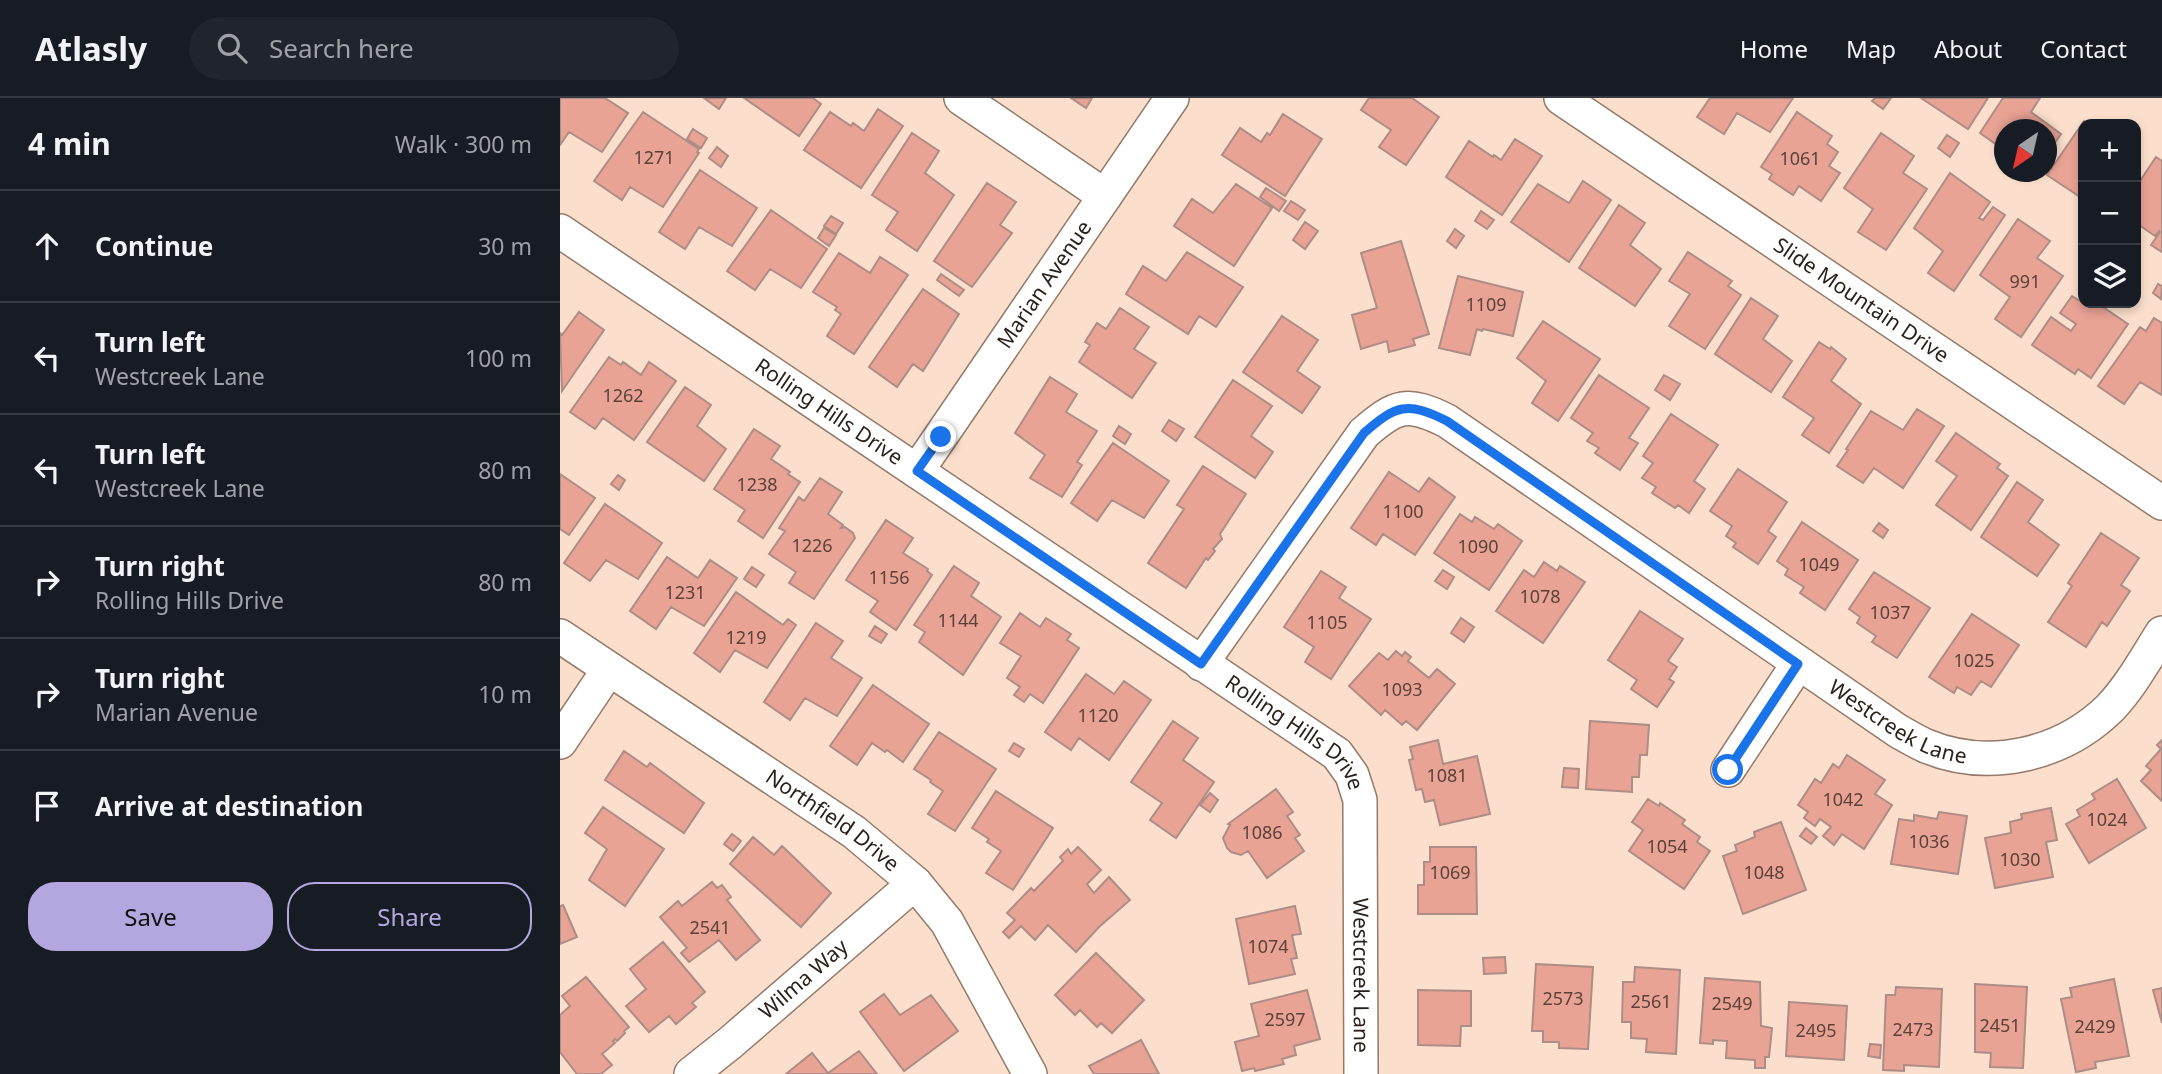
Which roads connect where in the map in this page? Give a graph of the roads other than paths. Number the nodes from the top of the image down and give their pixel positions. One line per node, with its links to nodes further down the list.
1 (961, 98): 4 (street)
2 (1172, 98): 4 (street, Marian Avenue)
3 (1561, 98): 7 (street, Slide Mountain Drive)
4 (1105, 195): 6 (street, Marian Avenue)
5 (560, 231): 6 (street, Rolling Hills Drive)
6 (917, 471): 10 (street, Rolling Hills Drive)
7 (2162, 503)
8 (2162, 633): 11 (street, Westcreek Lane)
9 (560, 636): 12 (street, Northfield Drive)
10 (1201, 664): 11 (street, Westcreek Lane); 15 (street, Rolling Hills Drive)
11 (1798, 664): 14 (street)
12 (609, 669): 13 (street); 16 (street, Northfield Drive)
13 (560, 742)
14 (1728, 770)
15 (1361, 878): 19 (street, Westcreek Lane)
16 (915, 883): 17 (street, Wilma Way); 18 (street, Northfield Drive)
17 (691, 1074)
18 (1030, 1074)
19 (1361, 1074)

